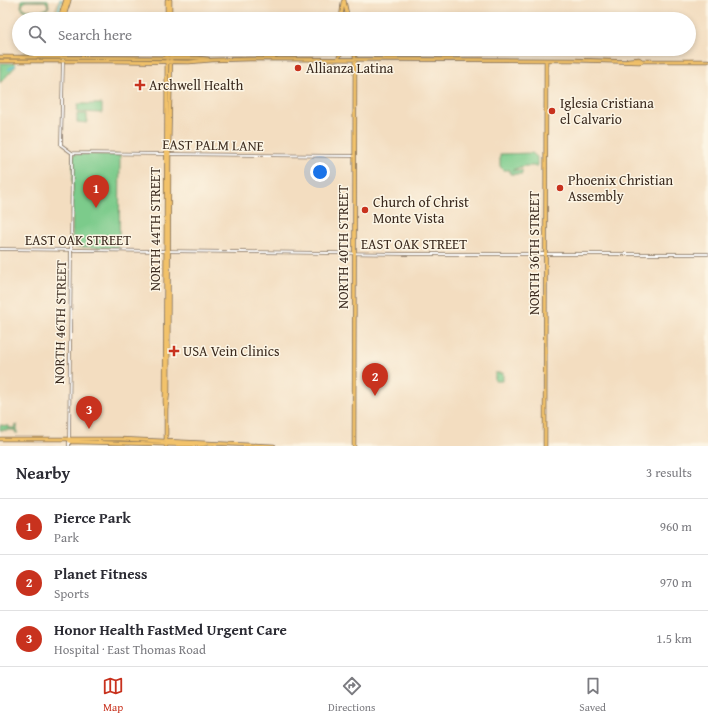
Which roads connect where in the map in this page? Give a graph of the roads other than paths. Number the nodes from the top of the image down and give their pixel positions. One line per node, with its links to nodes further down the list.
1 (69, 0): 5 (highway); 6 (highway)
2 (166, 0): 7 (main road)
3 (170, 0): 8 (main road)
4 (343, 0): 9 (main road); 10 (main road)
5 (63, 12)
6 (66, 12)
7 (167, 12)
8 (170, 12)
9 (342, 12)
10 (346, 12)
11 (35, 56): 17 (main road); 19 (main road)
12 (58, 56): 13 (main road); 19 (main road)
13 (73, 56): 14 (main road); 24 (main road); 25 (main road)
14 (91, 56): 21 (main road); 30 (main road)
15 (340, 56): 22 (main road)
16 (0, 57): 17 (main road)
17 (6, 57): 29 (main road)
18 (123, 57): 20 (main road); 21 (main road); 31 (main road)
19 (48, 58): 24 (main road); 29 (main road)
20 (169, 58): 26 (main road); 33 (main road, NORTH 44TH STREET); 34 (main road, NORTH 44TH STREET)
21 (119, 59): 30 (main road); 31 (main road)
22 (338, 59): 23 (main road); 26 (main road)
23 (355, 59): 27 (main road); 37 (main road, NORTH 40TH STREET)
24 (63, 60): 25 (main road); 35 (street)
25 (75, 60): 30 (main road)
26 (212, 60): 34 (main road)
27 (546, 60): 32 (main road); 42 (main road, NORTH 36TH STREET)
28 (0, 61): 29 (main road)
29 (6, 61)
30 (93, 61)
31 (124, 61): 33 (main road)
32 (708, 61)
33 (167, 62): 34 (main road); 36 (main road, NORTH 44TH STREET)
34 (171, 62): 36 (main road, NORTH 44TH STREET)
35 (72, 153): 36 (street, EAST PALM LANE); 39 (street, NORTH 46TH STREET)
36 (167, 155): 37 (street, EAST PALM LANE); 40 (main road, NORTH 44TH STREET)
37 (354, 156): 41 (main road, NORTH 40TH STREET)
38 (0, 249): 39 (street, EAST OAK STREET)
39 (71, 250): 40 (street, EAST OAK STREET); 46 (street, NORTH 46TH STREET)
40 (167, 251): 41 (street, EAST OAK STREET); 49 (main road, NORTH 44TH STREET)
41 (354, 253): 42 (street, EAST OAK STREET); 52 (main road, NORTH 40TH STREET)
42 (545, 254): 43 (street, EAST OAK STREET); 53 (main road, NORTH 36TH STREET)
43 (708, 254)
44 (0, 439): 46 (main road)
45 (120, 439): 46 (main road); 47 (main road); 48 (main road); 49 (main road)
46 (68, 440): 47 (main road); 50 (street, NORTH 46TH STREET)
47 (101, 443): 48 (main road)
48 (140, 444): 49 (main road)
49 (166, 444): 51 (main road)
50 (69, 446)
51 (274, 446)
52 (354, 446)
53 (545, 446)

